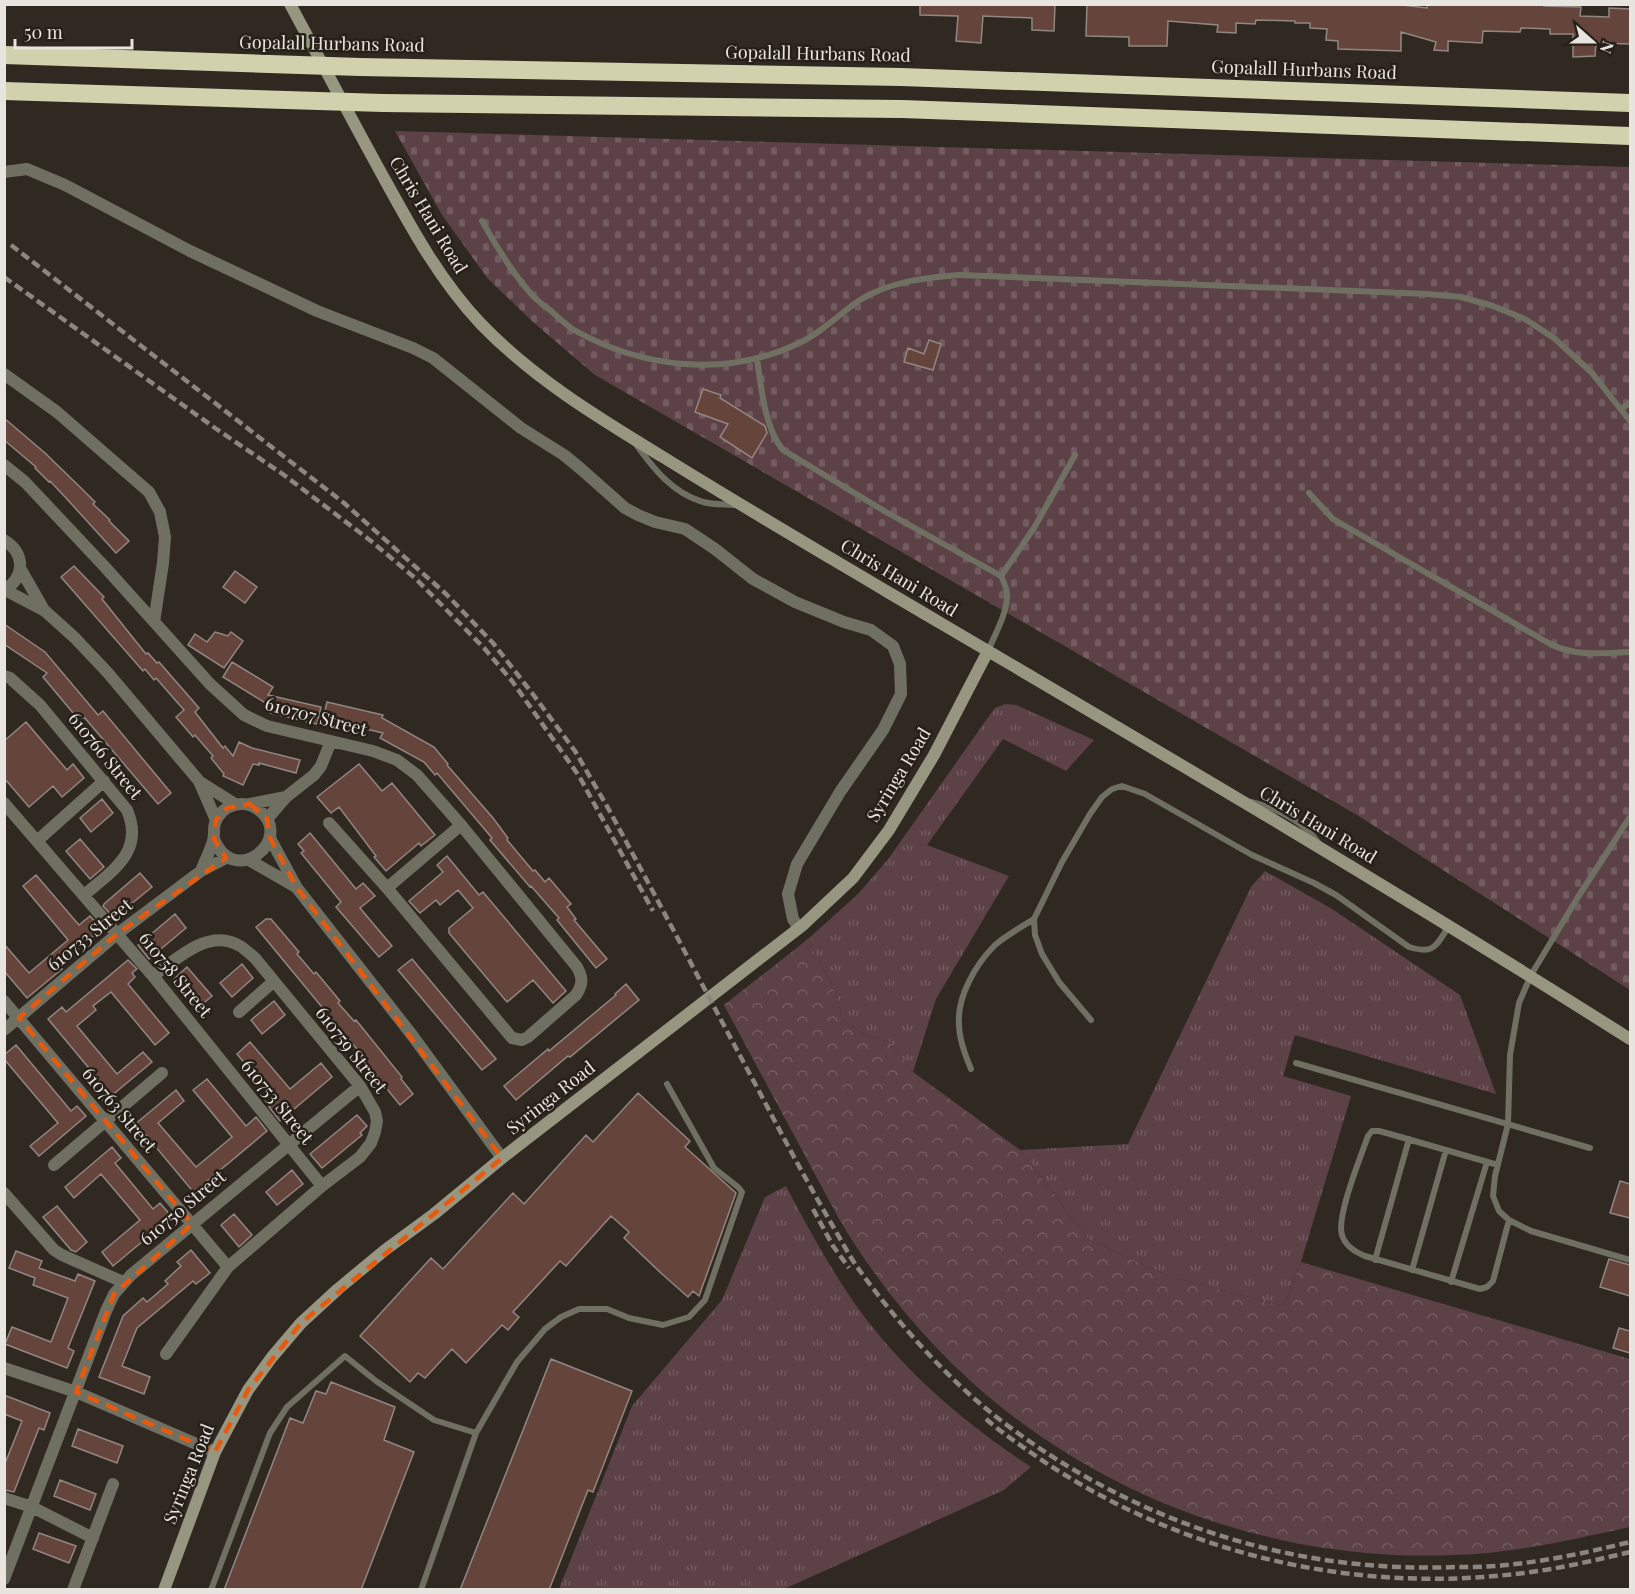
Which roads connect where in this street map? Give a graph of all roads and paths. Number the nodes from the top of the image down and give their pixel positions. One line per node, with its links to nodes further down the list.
1 (290, 4): 13 (street, Chris Hani Road)
2 (4, 55): 4 (highway, Gopalall Hurbans Road)
3 (4, 91): 5 (highway)
4 (1630, 103)
5 (1630, 136)
6 (4, 172): 50 (street)
7 (482, 221): 8 (lane)
8 (757, 359): 11 (lane); 20 (lane)
9 (4, 374): 23 (street)
10 (1630, 403): 11 (lane)
11 (1621, 409): 12 (lane)
12 (1630, 421)
13 (630, 437): 17 (street, Chris Hani Road); 17 (lane)
14 (1075, 455): 20 (lane)
15 (4, 465): 23 (street, 610707 Street)
16 (1309, 493): 25 (lane)
17 (742, 506): 24 (street, Chris Hani Road)
18 (4, 540): 19 (street)
19 (20, 568): 21 (street); 22 (street)
20 (1001, 576): 24 (lane)
21 (5, 590): 22 (street)
22 (45, 611): 29 (street)
23 (154, 622): 27 (street, 610707 Street)
24 (988, 651): 49 (street, Chris Hani Road); 50 (street, Syringa Road)
25 (1630, 652)
26 (4, 676): 28 (street, 610766 Street)
27 (331, 741): 30 (street); 38 (street, 610707 Street)
28 (104, 781): 41 (street); 47 (street, 610766 Street)
29 (199, 781): 32 (street); 36 (street)
30 (286, 797): 33 (street); 35 (street)
31 (4, 804): 41 (street, 610758 Street)
32 (235, 804): 33 (street); 36 (street)
33 (250, 804): 35 (street)
34 (1630, 817): 52 (lane)
35 (267, 819): 39 (street)
36 (216, 820): 40 (street)
37 (329, 823): 46 (street)
38 (461, 825): 46 (street); 46 (street, 610707 Street)
39 (270, 838): 43 (street); 45 (street)
40 (214, 839): 42 (street); 44 (street)
41 (37, 841): 47 (street, 610758 Street)
42 (228, 857): 43 (street); 44 (street, 610733 Street)
43 (249, 860): 45 (street)
44 (201, 871): 51 (street, 610733 Street)
45 (297, 888): 73 (street)
46 (387, 888)
47 (84, 895): 51 (street, 610758 Street)
48 (1034, 919): 49 (lane); 58 (lane); 63 (lane)
49 (1449, 926): 52 (street, Chris Hani Road)
50 (799, 928): 73 (street, Syringa Road)
51 (117, 934): 53 (street, 610758 Street); 57 (street, 610733 Street)
52 (1531, 975): 60 (street, Chris Hani Road); 68 (lane)
53 (153, 976): 54 (street, 610759 Street); 61 (street, 610758 Street)
54 (274, 981): 56 (street); 66 (street, 610759 Street)
55 (4, 1001): 57 (street, 610763 Street)
56 (239, 1012)
57 (19, 1018): 59 (street, 610733 Street); 67 (street, 610763 Street)
58 (1091, 1020)
59 (4, 1030)
60 (1630, 1039)
61 (204, 1040): 70 (street, 610753 Street)
62 (1296, 1063): 68 (lane)
63 (971, 1069)
64 (162, 1073): 67 (street)
65 (668, 1084): 90 (lane)
66 (360, 1086): 70 (street, 610750 Street); 77 (street, 610759 Street)
67 (105, 1121): 75 (street); 80 (street, 610763 Street)
68 (1508, 1124): 71 (lane); 76 (lane)
69 (1409, 1139): 72 (lane); 81 (lane); 81 (lane)
70 (288, 1145): 77 (street, 610753 Street); 80 (street, 610750 Street)
71 (1590, 1148)
72 (1446, 1150): 74 (lane); 84 (lane)
73 (502, 1158): 91 (street, Syringa Road)
74 (1487, 1162): 76 (lane); 86 (lane)
75 (54, 1165)
76 (1498, 1165): 79 (lane)
77 (322, 1186): 83 (street, 610759 Street)
78 (4, 1193): 85 (street)
79 (1509, 1220): 82 (lane); 86 (lane)
80 (192, 1224): 83 (street, 610763 Street); 85 (street, 610750 Street)
81 (1375, 1260): 84 (lane)
82 (1630, 1260)
83 (228, 1267): 87 (street, 610759 Street)
84 (1412, 1270): 86 (lane)
85 (123, 1282): 89 (street, 610750 Street)
86 (1451, 1282)
87 (166, 1354)
88 (4, 1368): 89 (street)
89 (76, 1392): 91 (street); 94 (street, 610750 Street)
90 (476, 1433): 99 (lane); 100 (lane)
91 (215, 1452): 98 (street, Syringa Road)
92 (113, 1485): 95 (street)
93 (4, 1498): 94 (street)
94 (32, 1507): 95 (street); 96 (street, 610750 Street)
95 (93, 1538): 97 (street)
96 (4, 1579)
97 (73, 1590)
98 (164, 1590)
99 (211, 1590)
100 (421, 1590)

